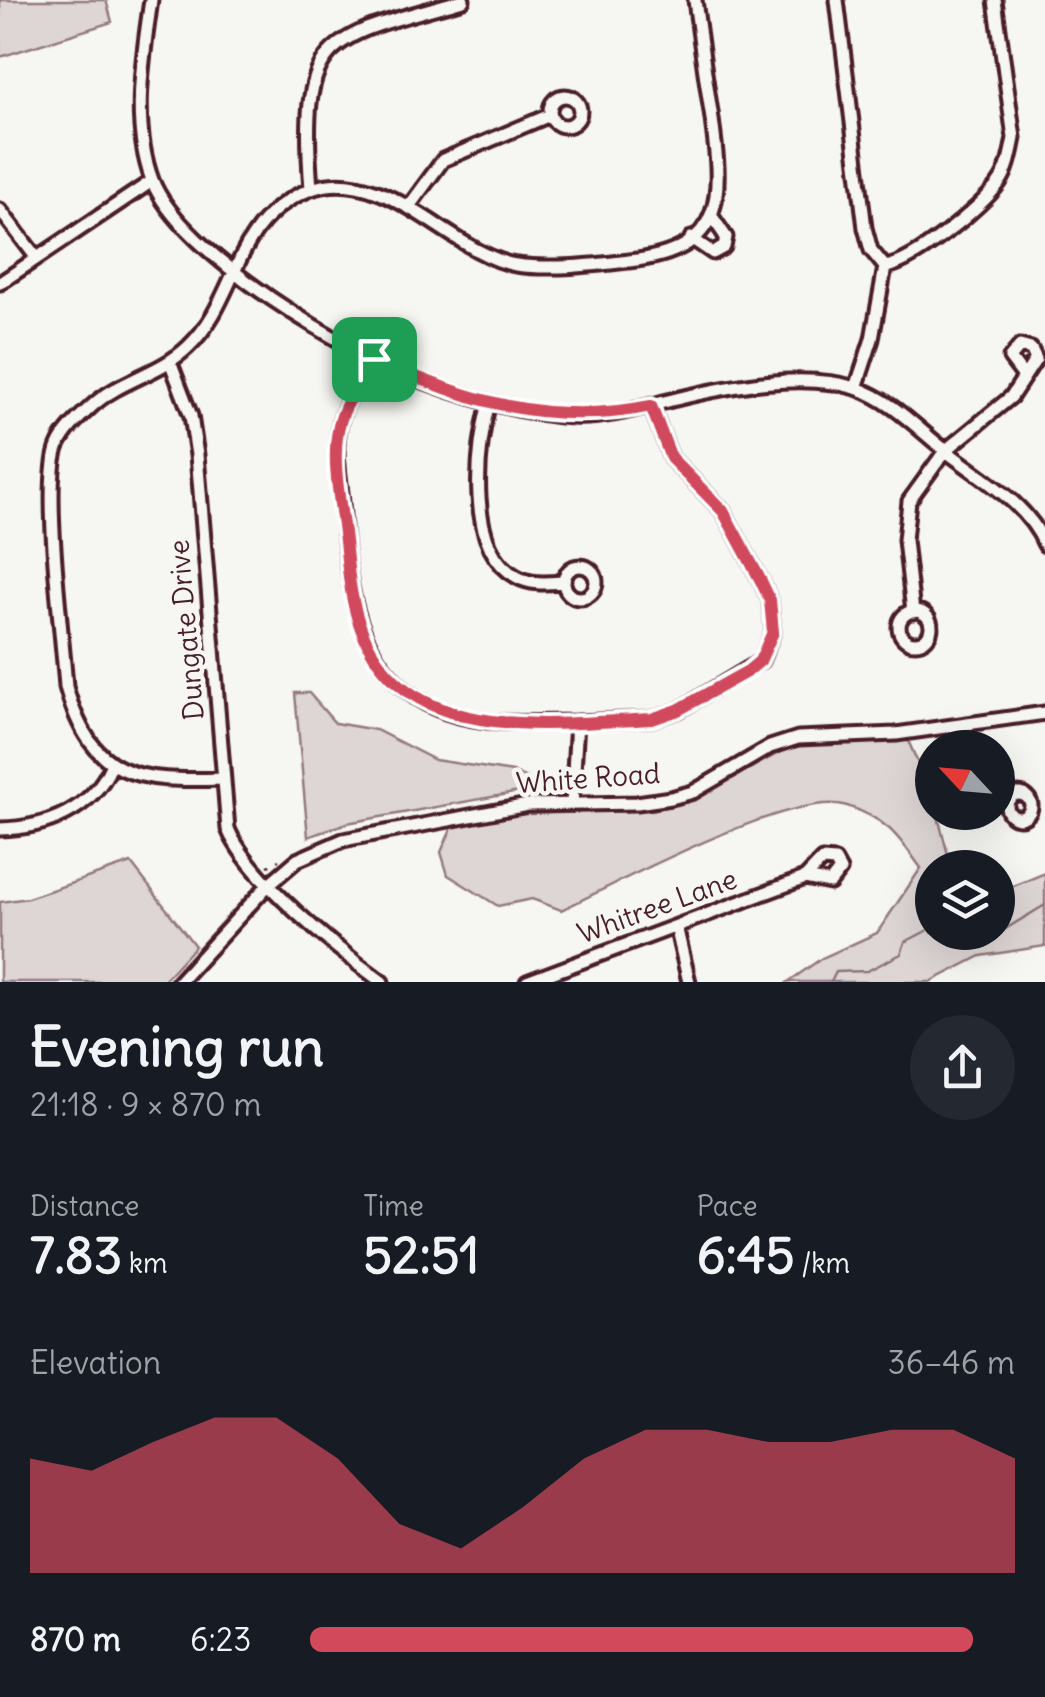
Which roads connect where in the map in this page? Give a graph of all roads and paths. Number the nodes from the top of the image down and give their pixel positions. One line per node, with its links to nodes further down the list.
1 (151, 0): 7 (street)
2 (463, 0): 8 (street)
3 (695, 0): 11 (street)
4 (838, 0): 14 (street)
5 (995, 0): 14 (street)
6 (550, 115): 9 (street)
7 (152, 180): 13 (street); 15 (street)
8 (311, 189): 9 (street); 15 (street)
9 (410, 204): 12 (street)
10 (0, 210): 13 (street)
11 (709, 220): 12 (street); 12 (street)
12 (691, 238)
13 (36, 257): 16 (street)
14 (886, 267): 20 (street)
15 (232, 272): 17 (street); 18 (street)
16 (0, 283)
17 (374, 359): 21 (street); 28 (street)
18 (170, 361): 29 (street); 30 (street, Dungate Drive)
19 (1022, 374): 23 (street)
20 (856, 388): 22 (street); 23 (street)
21 (489, 402): 22 (street); 25 (street)
22 (651, 406): 28 (street)
23 (945, 450): 24 (street); 26 (street)
24 (1045, 545)
25 (563, 582)
26 (913, 612)
27 (1045, 713): 33 (street, White Road)
28 (577, 722): 33 (street)
29 (112, 766): 30 (street); 34 (street)
30 (223, 780): 36 (street, Dungate Drive)
31 (1045, 795): 32 (street)
32 (1030, 802)
33 (572, 804): 36 (street, White Road)
34 (0, 829)
35 (805, 878): 37 (street, Whitree Lane)
36 (269, 884): 38 (street, White Road); 39 (street)
37 (676, 926): 40 (street, Whitree Lane); 41 (street)
38 (179, 982)
39 (382, 982)
40 (527, 982)
41 (689, 982)

